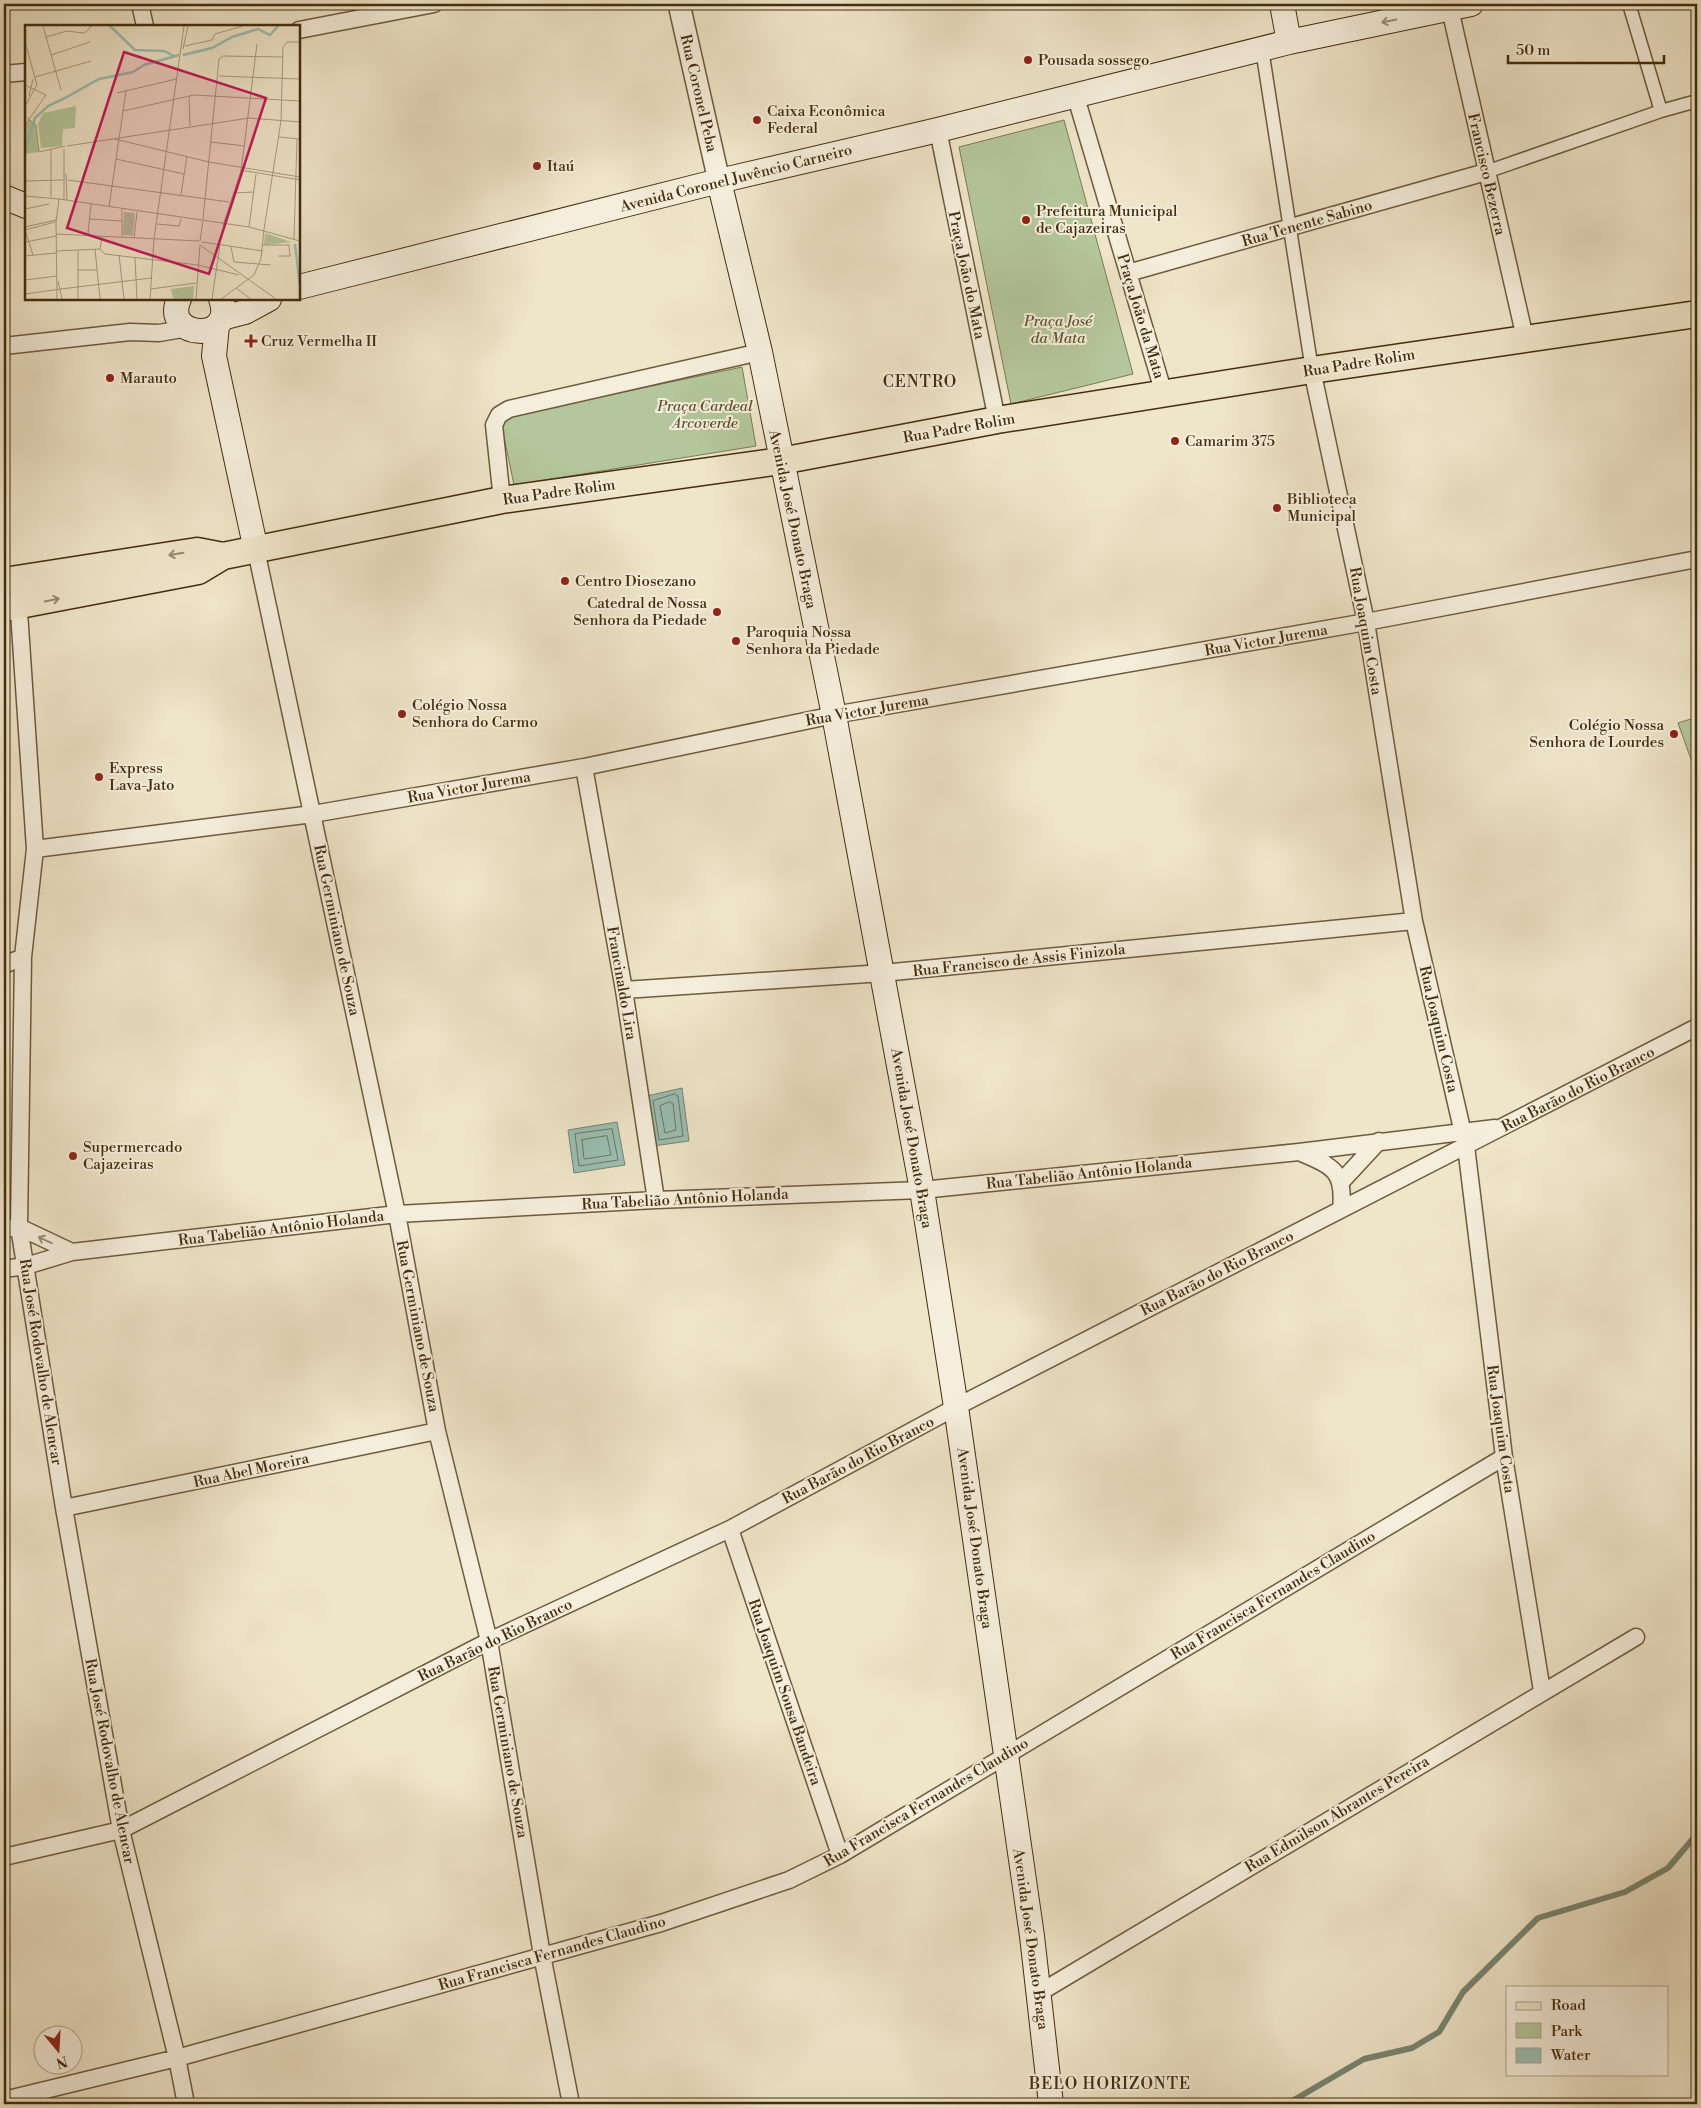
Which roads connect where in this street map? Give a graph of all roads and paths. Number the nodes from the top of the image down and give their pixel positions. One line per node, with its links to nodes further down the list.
1 (140, 4): 7 (street)
2 (434, 4): 8 (street)
3 (679, 4): 18 (street, Rua Coronel Peba)
4 (1282, 4): 9 (main road)
5 (1628, 4): 15 (street)
6 (1460, 6): 9 (main road, Avenida Coronel Juvêncio Carneiro, one-way to 9); 17 (street, Francisco Bezerra)
7 (145, 25)
8 (300, 30)
9 (1289, 42): 10 (main road, Avenida Coronel Juvêncio Carneiro)
10 (1262, 49): 13 (main road, Avenida Coronel Juvêncio Carneiro); 21 (street)
11 (25, 72): 12 (street)
12 (4, 74)
13 (1075, 94): 16 (main road, Avenida Coronel Juvêncio Carneiro); 22 (street, Praça João da Mata)
14 (1697, 101): 15 (street)
15 (1662, 111): 17 (street)
16 (938, 130): 18 (main road, Avenida Coronel Juvêncio Carneiro); 32 (street, Praça João do Mata)
17 (1486, 172): 21 (street, Rua Tenente Sabino); 27 (street, Francisco Bezerra)
18 (719, 181): 23 (main road, Avenida Coronel Juvêncio Carneiro); 29 (main road, Avenida José Donato Braga)
19 (4, 197): 20 (main road)
20 (25, 206)
21 (1290, 228): 22 (street, Rua Tenente Sabino); 30 (street)
22 (1128, 273): 31 (street, Praça João da Mata)
23 (300, 288)
24 (266, 300): 25 (main road)
25 (193, 314): 28 (street); 35 (main road)
26 (1697, 314): 27 (main road, Rua Padre Rolim)
27 (1525, 338): 30 (main road, Rua Padre Rolim)
28 (4, 346)
29 (760, 352): 33 (main road, Avenida José Donato Braga); 34 (street)
30 (1312, 370): 31 (main road, Rua Padre Rolim); 40 (street, Rua Joaquim Costa)
31 (1164, 394): 32 (main road, Rua Padre Rolim)
32 (997, 420): 33 (main road, Rua Padre Rolim)
33 (781, 462): 34 (main road, Rua Padre Rolim); 41 (main road, Avenida José Donato Braga)
34 (502, 500): 35 (main road, Rua Padre Rolim)
35 (256, 550): 36 (main road, Rua Padre Rolim); 43 (street, Rua Germiniano de Souza)
36 (224, 556): 38 (main road, one-way to 38); 39 (main road, one-way to 36)
37 (1697, 560): 40 (street, Rua Victor Jurema)
38 (11, 580): 39 (street, Rua José Rodovalho de Alencar)
39 (11, 607): 44 (street, Rua José Rodovalho de Alencar)
40 (1366, 622): 41 (street, Rua Victor Jurema); 45 (street, Rua Joaquim Costa)
41 (834, 715): 42 (street, Rua Victor Jurema); 48 (main road, Avenida José Donato Braga)
42 (584, 767): 43 (street, Rua Victor Jurema); 49 (street, Francinaldo Lira)
43 (313, 814): 44 (street, Rua Victor Jurema); 58 (street, Rua Germiniano de Souza)
44 (35, 849): 46 (street, Rua José Rodovalho de Alencar)
45 (1414, 922): 48 (street, Rua Francisco de Assis Finizola); 51 (street, Rua Joaquim Costa)
46 (23, 957): 47 (street); 59 (street, Rua José Rodovalho de Alencar)
47 (4, 965)
48 (883, 973): 49 (street, Rua Francisco de Assis Finizola); 55 (main road, Avenida José Donato Braga)
49 (624, 990): 56 (street, Francinaldo Lira)
50 (1697, 1027): 51 (street, Rua Barāo do Rio Branco)
51 (1464, 1139): 52 (street, Rua Tabelião Antônio Holanda); 57 (street, Rua Barāo do Rio Branco); 65 (street, Rua Joaquim Costa)
52 (1379, 1140): 53 (street, Rua Tabelião Antônio Holanda); 54 (street)
53 (1299, 1152): 54 (street, Rua Tabelião Antônio Holanda); 55 (street, Rua Tabelião Antônio Holanda)
54 (1341, 1182): 57 (street)
55 (922, 1190): 56 (street, Rua Tabelião Antônio Holanda); 63 (main road, Avenida José Donato Braga)
56 (656, 1200): 58 (street, Rua Tabelião Antônio Holanda)
57 (1341, 1209): 63 (street, Rua Barāo do Rio Branco)
58 (397, 1214): 60 (street, Rua Tabelião Antônio Holanda); 64 (street, Rua Germiniano de Souza)
59 (11, 1228): 60 (street, one-way to 59); 61 (street, Rua José Rodovalho de Alencar)
60 (72, 1252): 61 (street, Rua Tabelião Antônio Holanda)
61 (26, 1266): 62 (street, Rua Tabelião Antônio Holanda); 66 (street, Rua José Rodovalho de Alencar)
62 (4, 1269)
63 (956, 1407): 67 (street, Rua Barāo do Rio Branco); 71 (main road, Avenida José Donato Braga)
64 (437, 1431): 66 (street, Rua Abel Moreira); 69 (street, Rua Germiniano de Souza)
65 (1504, 1457): 70 (street, Rua Joaquim Costa); 71 (street, Rua Francisca Fernandes Claudino)
66 (64, 1508): 72 (street, Rua José Rodovalho de Alencar)
67 (730, 1529): 69 (street, Rua Barāo do Rio Branco); 73 (street, Rua Joaquim Sousa Bandeira)
68 (1636, 1637): 70 (street, Rua Edmilson Abrantes Pereira)
69 (489, 1641): 72 (street, Rua Barāo do Rio Branco); 75 (street, Rua Germiniano de Souza)
70 (1542, 1691): 76 (street, Rua Edmilson Abrantes Pereira)
71 (1006, 1755): 73 (street, Rua Francisca Fernandes Claudino); 76 (main road, Avenida José Donato Braga)
72 (121, 1830): 74 (street, Rua Barāo do Rio Branco); 77 (street, Rua José Rodovalho de Alencar)
73 (840, 1856): 75 (street, Rua Francisca Fernandes Claudino)
74 (4, 1857)
75 (542, 1955): 77 (street, Rua Francisca Fernandes Claudino); 80 (street, Rua Germiniano de Souza)
76 (1039, 1993): 81 (main road, Avenida José Donato Braga)
77 (178, 2058): 78 (street, Rua Francisca Fernandes Claudino); 79 (street, Rua José Rodovalho de Alencar)
78 (4, 2100)
79 (186, 2104)
80 (571, 2104)
81 (1051, 2104)

